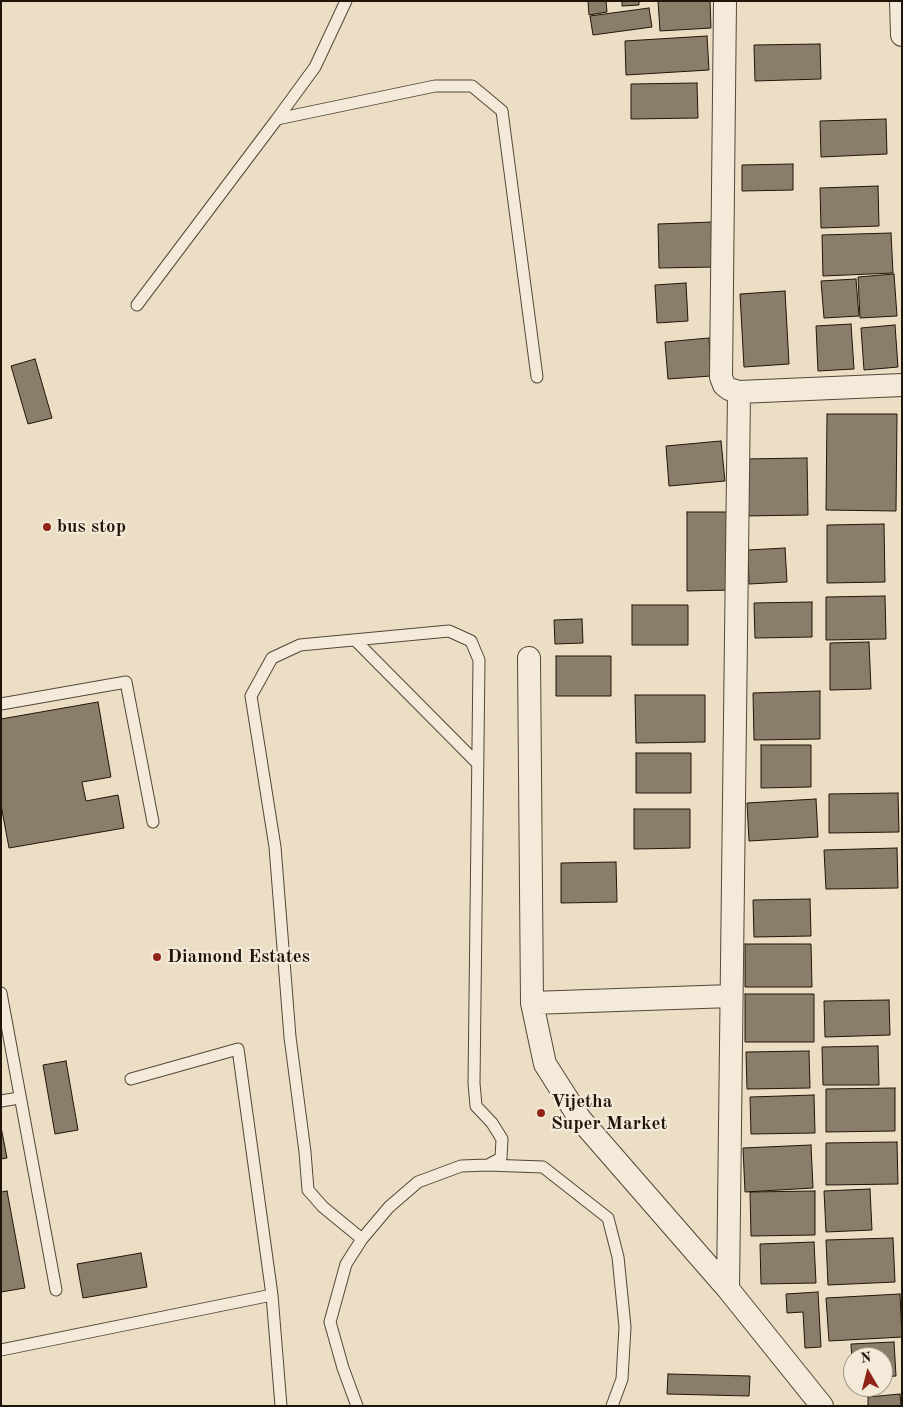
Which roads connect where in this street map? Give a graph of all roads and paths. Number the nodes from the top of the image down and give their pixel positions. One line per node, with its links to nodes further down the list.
1 (346, 1): 5 (lane)
2 (725, 1): 9 (street)
3 (901, 1): 4 (street)
4 (902, 35)
5 (277, 119): 6 (lane); 7 (lane)
6 (137, 305)
7 (537, 377)
8 (902, 385): 9 (street)
9 (739, 392): 16 (street)
10 (356, 640): 13 (lane); 13 (lane); 22 (lane)
11 (529, 658): 17 (street)
12 (1, 704): 14 (lane)
13 (478, 764): 21 (lane)
14 (153, 822)
15 (1, 993): 19 (lane)
16 (731, 996): 17 (street); 23 (street)
17 (532, 1003): 23 (street)
18 (131, 1079): 25 (lane)
19 (20, 1098): 20 (lane); 24 (lane)
20 (1, 1101)
21 (488, 1165): 22 (lane); 29 (lane)
22 (362, 1239): 28 (lane)
23 (728, 1289): 30 (street)
24 (56, 1290)
25 (272, 1295): 26 (lane); 27 (lane)
26 (1, 1350)
27 (281, 1406)
28 (357, 1406)
29 (612, 1406)
30 (822, 1406)

